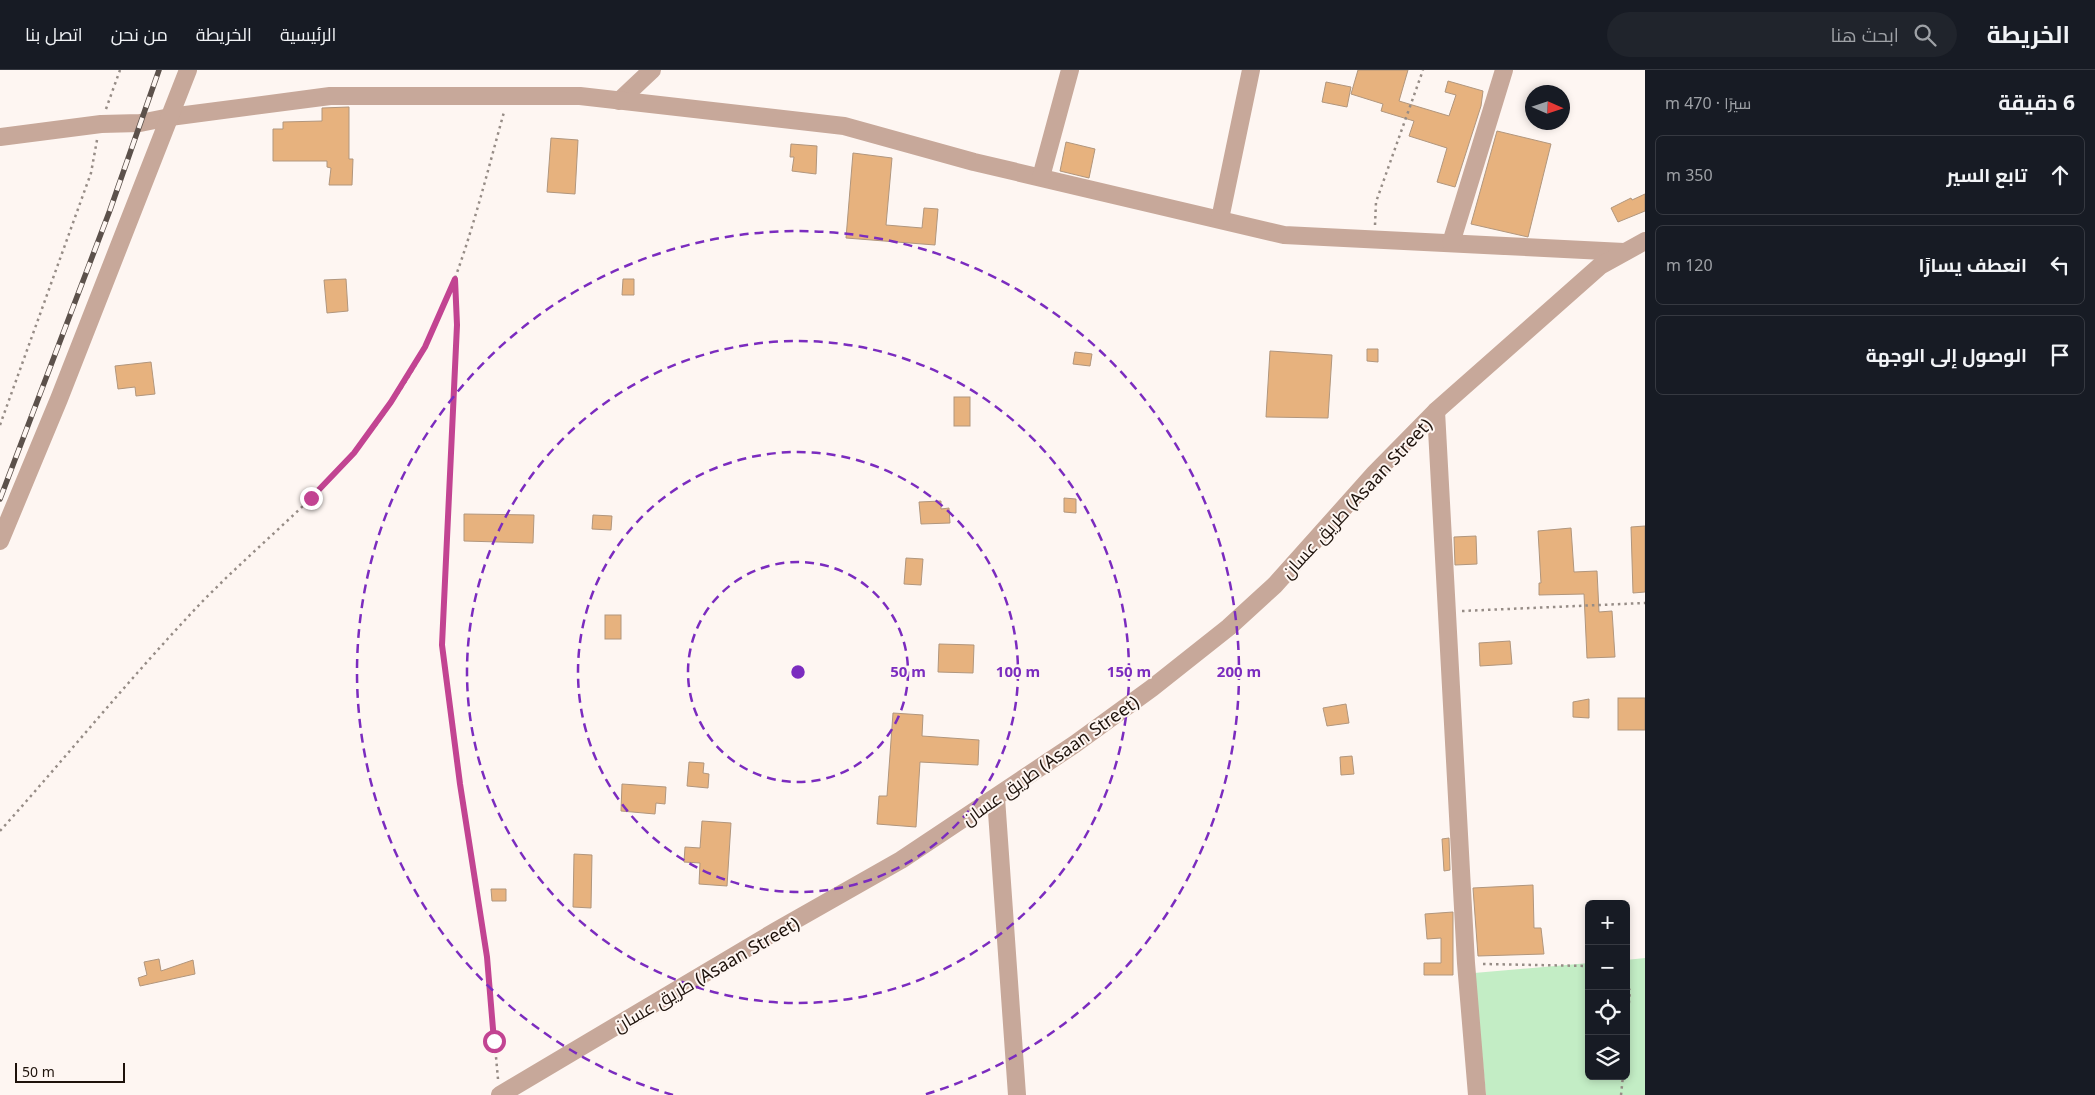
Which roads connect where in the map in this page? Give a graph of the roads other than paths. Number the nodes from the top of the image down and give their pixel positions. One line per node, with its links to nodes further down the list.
1 (188, 70): 7 (street)
2 (652, 70): 6 (street)
3 (1070, 70): 9 (street)
4 (1251, 70): 10 (street)
5 (1504, 70): 12 (street)
6 (619, 101): 7 (street); 9 (street)
7 (170, 117): 8 (street); 15 (street)
8 (0, 137)
9 (1041, 178): 10 (street)
10 (1220, 220): 12 (street)
11 (1645, 240): 13 (street, طريق عسان (Asaan Street))
12 (1451, 243): 13 (street)
13 (1624, 252): 14 (street, طريق عسان (Asaan Street))
14 (1436, 411): 16 (street, طريق عسان (Asaan Street)); 19 (street)
15 (0, 541)
16 (996, 798): 17 (street, طريق عسان (Asaan Street)); 18 (street)
17 (500, 1090)
18 (1017, 1095)
19 (1477, 1095)

